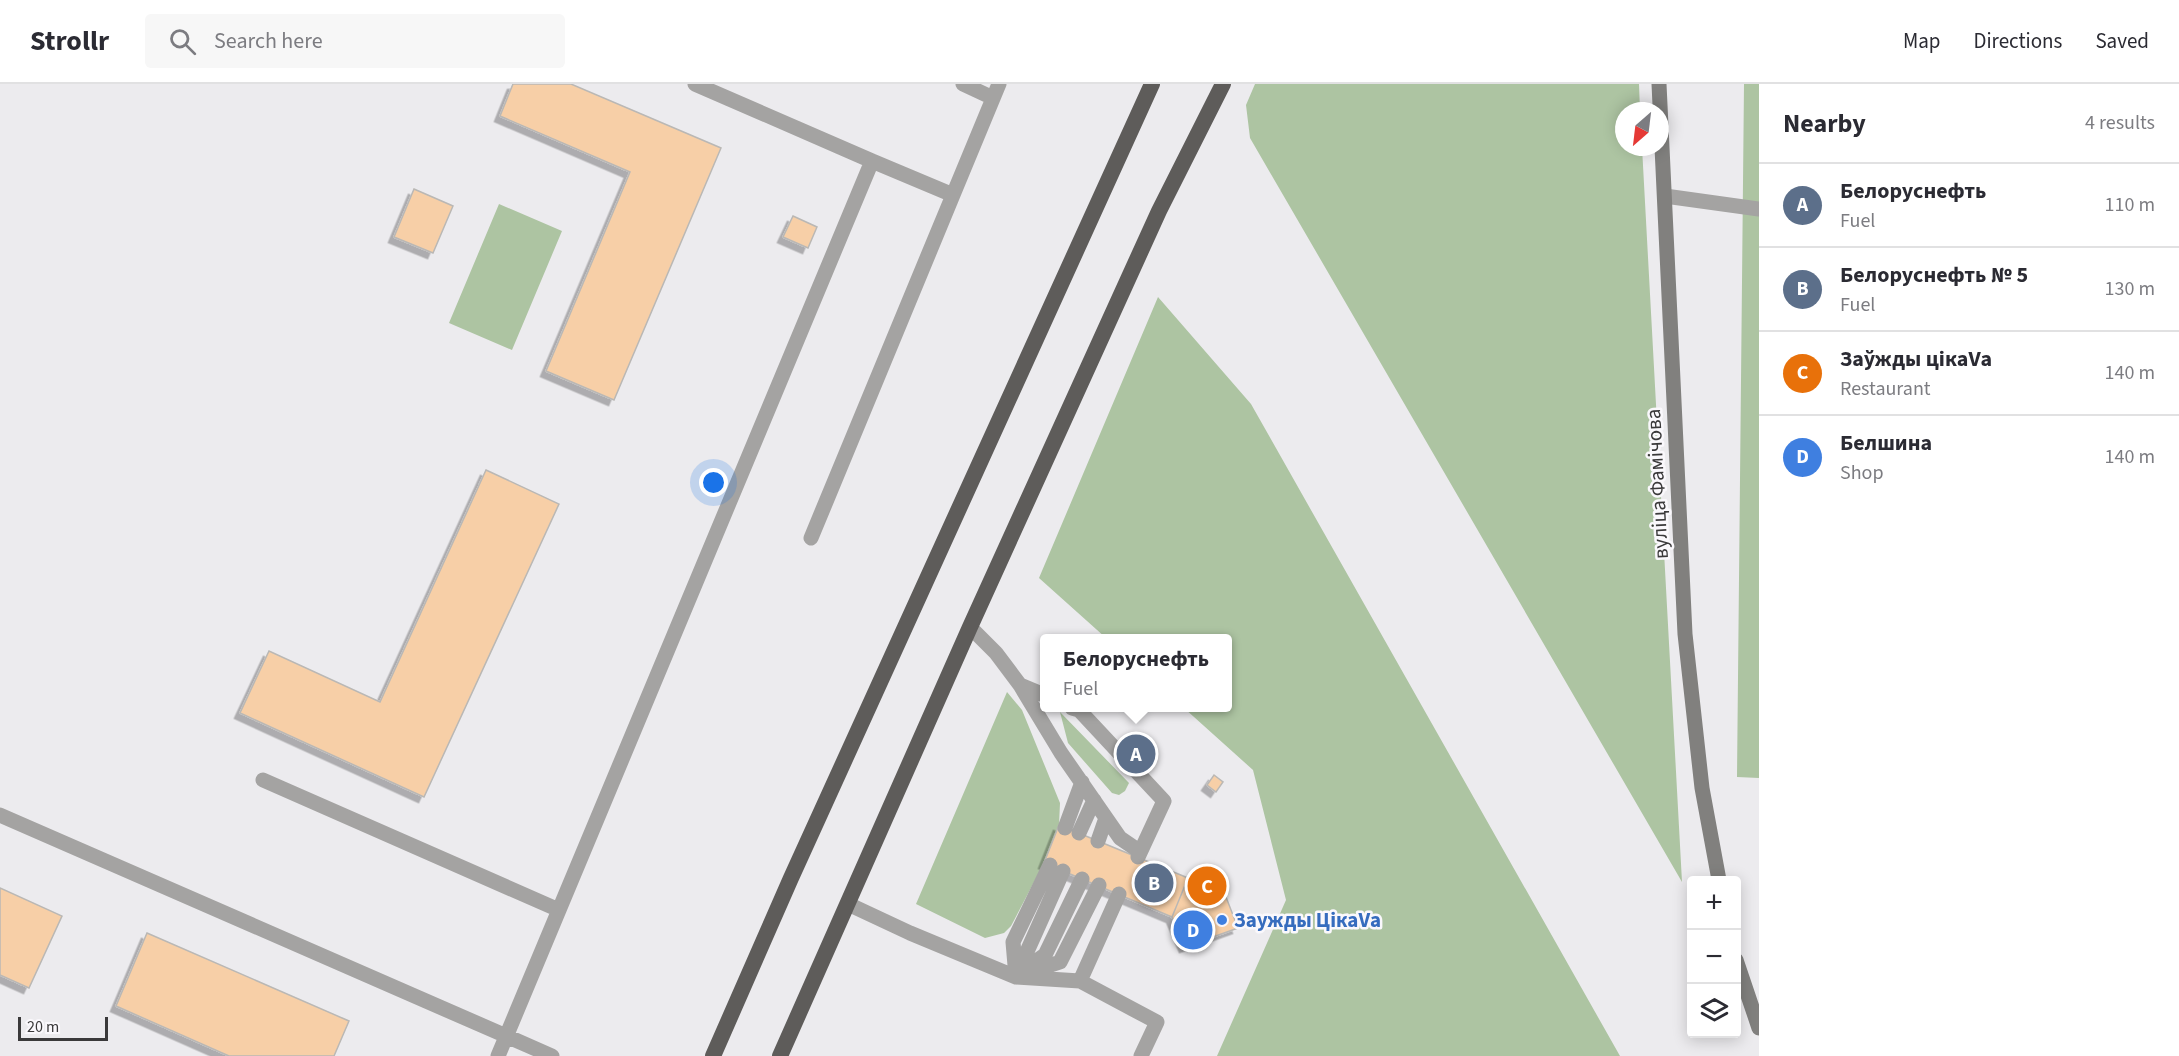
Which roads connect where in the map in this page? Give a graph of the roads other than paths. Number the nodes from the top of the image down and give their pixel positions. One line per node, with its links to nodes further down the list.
1 (695, 84): 7 (lane)
2 (963, 84): 6 (lane)
3 (1152, 84): 36 (highway)
4 (1223, 84): 12 (highway)
5 (1659, 84): 9 (main road, вуліца Фамічова)
6 (996, 91): 8 (lane)
7 (872, 161): 8 (lane); 28 (lane)
8 (954, 195): 11 (lane)
9 (1665, 196): 10 (lane); 23 (main road, вуліца Фамічова)
10 (1759, 209)
11 (811, 538)
12 (970, 627): 13 (lane); 27 (highway)
13 (1020, 685): 14 (lane); 17 (lane)
14 (1040, 693)
15 (1080, 712): 20 (lane)
16 (263, 780): 28 (lane)
17 (1082, 782): 18 (lane); 18 (lane)
18 (1094, 800): 20 (lane)
19 (0, 814): 33 (lane)
20 (1106, 818): 21 (lane)
21 (1098, 841)
22 (1057, 868): 30 (lane)
23 (1718, 876)
24 (1082, 879): 30 (lane)
25 (1099, 885): 30 (lane)
26 (1119, 894): 31 (lane)
27 (848, 903): 30 (lane); 37 (highway)
28 (559, 910): 33 (lane)
29 (1741, 972): 32 (main road)
30 (1016, 977): 31 (lane)
31 (1080, 981): 38 (lane)
32 (1759, 1028)
33 (507, 1035): 34 (lane); 35 (lane)
34 (498, 1056)
35 (552, 1056)
36 (713, 1056)
37 (780, 1056)
38 (1141, 1056)

